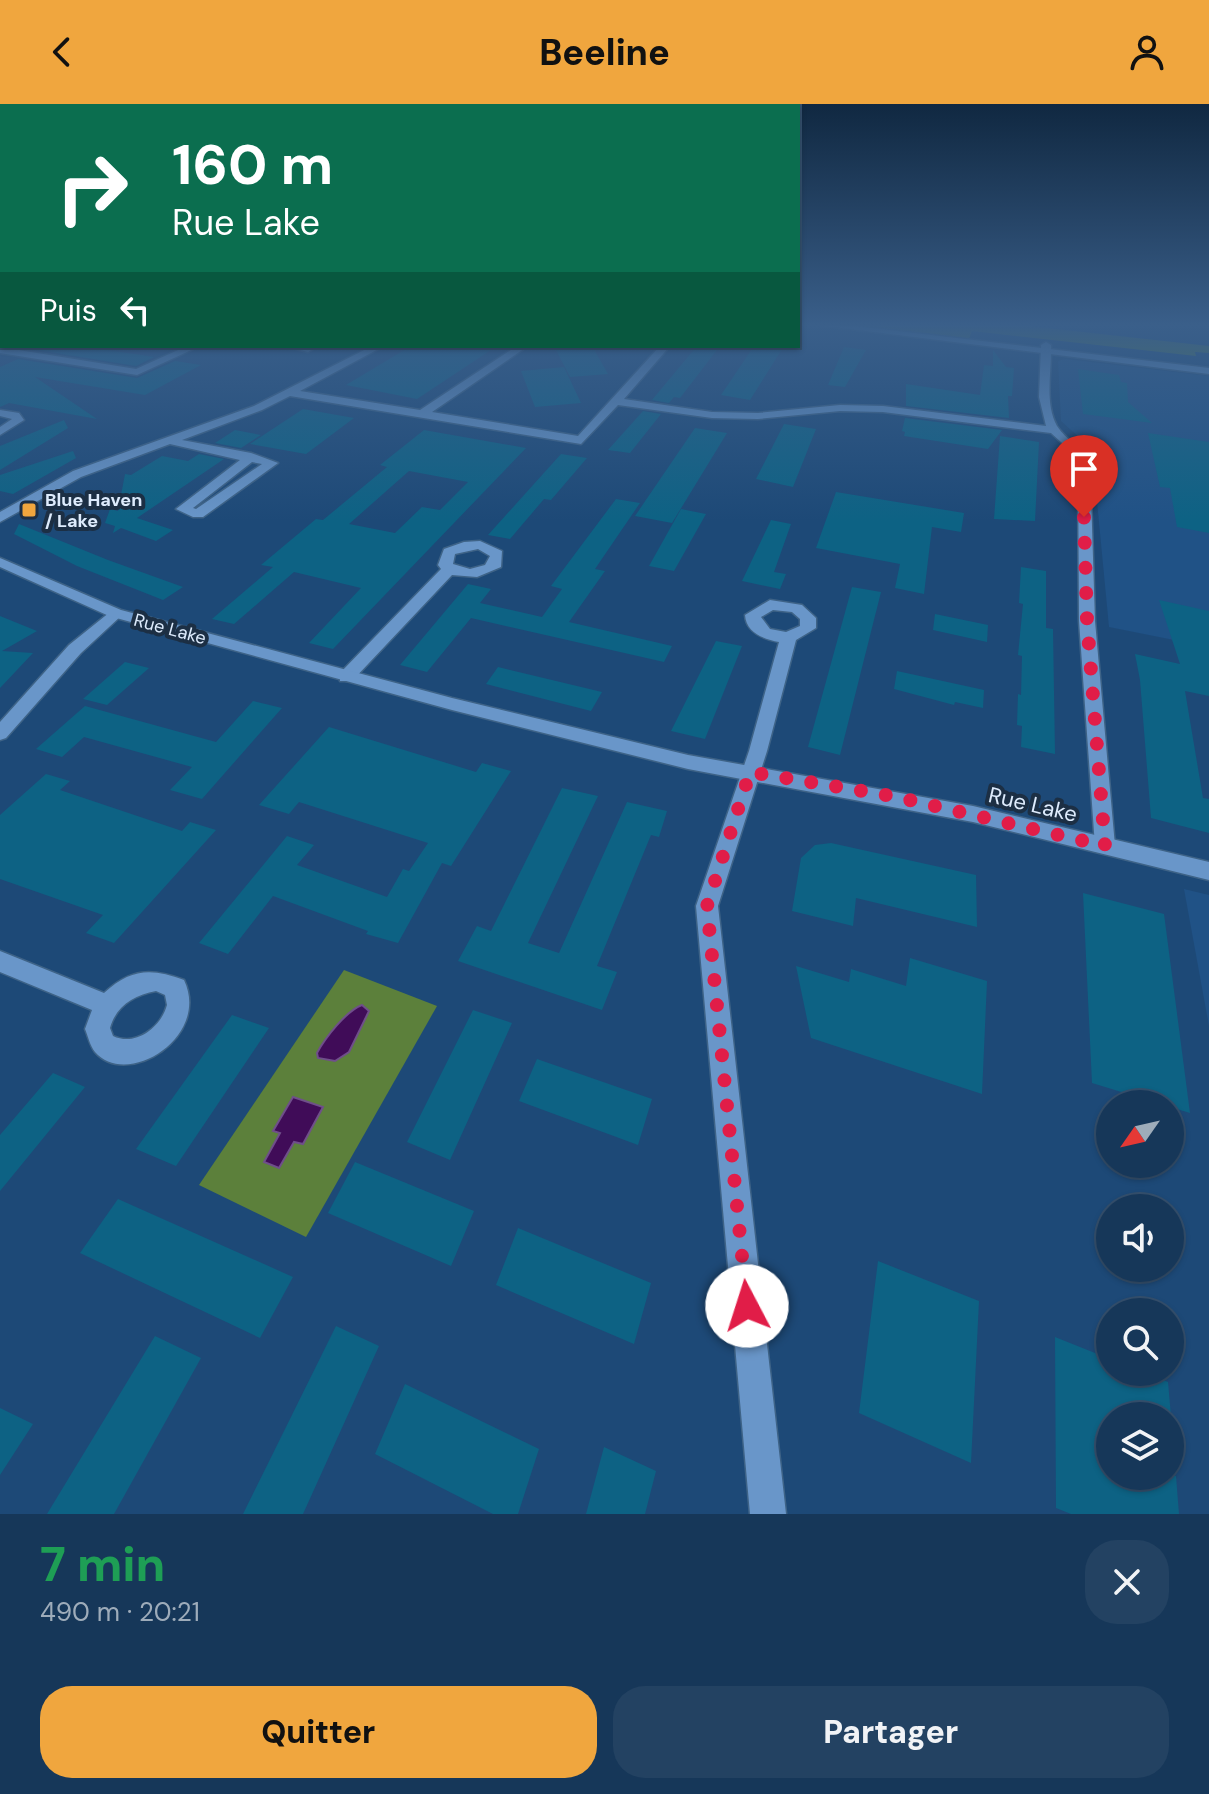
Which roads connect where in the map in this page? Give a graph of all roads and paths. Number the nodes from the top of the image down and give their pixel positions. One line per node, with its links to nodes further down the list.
1 (299, 390): 5 (street)
2 (458, 390): 8 (street)
3 (625, 390): 6 (street)
4 (1045, 390): 9 (street)
5 (293, 393): 8 (street); 11 (street)
6 (615, 401): 8 (street); 9 (street)
7 (0, 413): 10 (street)
8 (422, 414)
9 (1054, 430): 21 (street)
10 (0, 432)
11 (168, 441): 12 (street); 13 (street)
12 (251, 457): 12 (street)
13 (0, 518)
14 (0, 562): 16 (street, Rue Lake)
15 (449, 569): 18 (street)
16 (115, 613): 18 (street, Rue Lake); 19 (street)
17 (788, 638): 20 (street)
18 (346, 677): 20 (street, Rue Lake)
19 (0, 734)
20 (750, 772): 21 (street, Rue Lake); 25 (street)
21 (1105, 846): 22 (street, Rue Lake)
22 (1209, 871)
23 (0, 961): 24 (street)
24 (106, 1005)
25 (768, 1514)

